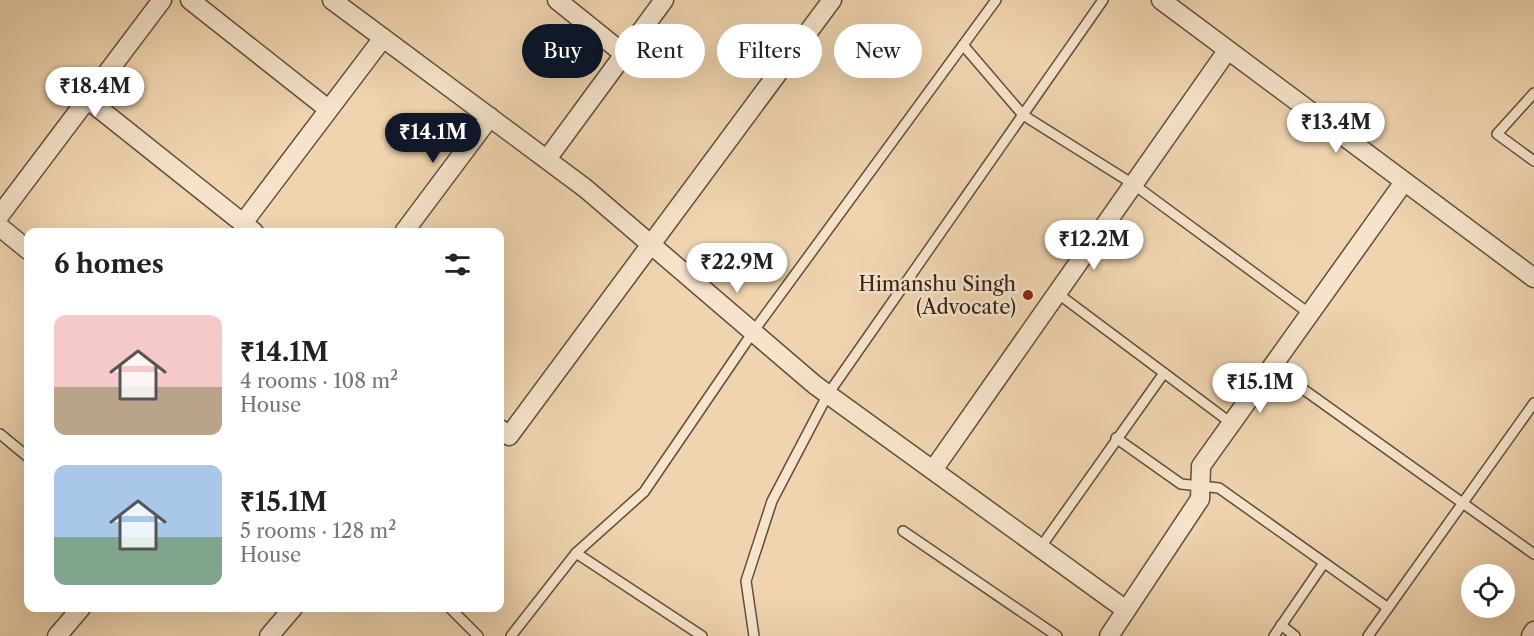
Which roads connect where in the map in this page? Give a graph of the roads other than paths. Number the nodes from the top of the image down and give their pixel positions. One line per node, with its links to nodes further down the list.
1 (162, 0): 17 (street)
2 (190, 0): 18 (street)
3 (332, 0): 11 (street)
4 (664, 0): 10 (street)
5 (832, 0): 29 (street)
6 (996, 0): 12 (lane)
7 (1103, 0): 19 (lane)
8 (1161, 0): 14 (street)
9 (562, 1): 13 (street)
10 (646, 24)
11 (383, 38): 18 (street); 20 (street)
12 (963, 45): 19 (lane); 34 (lane)
13 (615, 46)
14 (1227, 51): 23 (street); 24 (street)
15 (615, 66): 21 (street)
16 (1534, 93): 22 (lane)
17 (87, 99): 25 (street); 27 (street)
18 (328, 110): 27 (street)
19 (1023, 115): 24 (lane); 37 (lane)
20 (490, 117): 21 (street); 28 (street)
21 (547, 159): 29 (street)
22 (1534, 161)
23 (1404, 182): 31 (street); 33 (street)
24 (1133, 184): 32 (street); 33 (lane)
25 (0, 215)
26 (0, 228): 30 (street)
27 (248, 228)
28 (407, 228)
29 (651, 244): 34 (street); 40 (street)
30 (24, 247)
31 (1534, 278)
32 (1057, 293): 36 (lane); 44 (street)
33 (1310, 314): 35 (street)
34 (753, 332): 37 (street); 49 (lane)
35 (1272, 367): 39 (street); 46 (lane)
36 (1164, 373): 39 (lane); 42 (lane)
37 (828, 394): 44 (street); 64 (lane)
38 (1534, 403): 46 (lane)
39 (1231, 423): 45 (street)
40 (504, 432)
41 (0, 434): 43 (lane)
42 (1116, 438): 45 (lane); 48 (lane)
43 (24, 454)
44 (933, 470): 48 (street)
45 (1200, 486): 51 (lane); 53 (street)
46 (1463, 503): 50 (lane); 52 (lane)
47 (903, 531): 65 (lane)
48 (1040, 548): 53 (street)
49 (576, 553): 62 (lane); 63 (lane)
50 (1534, 554)
51 (1324, 563): 52 (lane); 57 (lane)
52 (1388, 608): 69 (lane)
53 (1126, 610): 66 (street)
54 (78, 612): 59 (street)
55 (290, 612): 60 (street)
56 (454, 612): 61 (lane)
57 (1281, 626): 67 (lane); 68 (lane)
58 (1534, 631): 70 (street)
59 (57, 636)
60 (269, 636)
61 (478, 636)
62 (511, 636)
63 (702, 636)
64 (754, 636)
65 (1058, 636)
66 (1109, 636)
67 (1274, 636)
68 (1295, 636)
69 (1368, 636)
70 (1530, 636)

